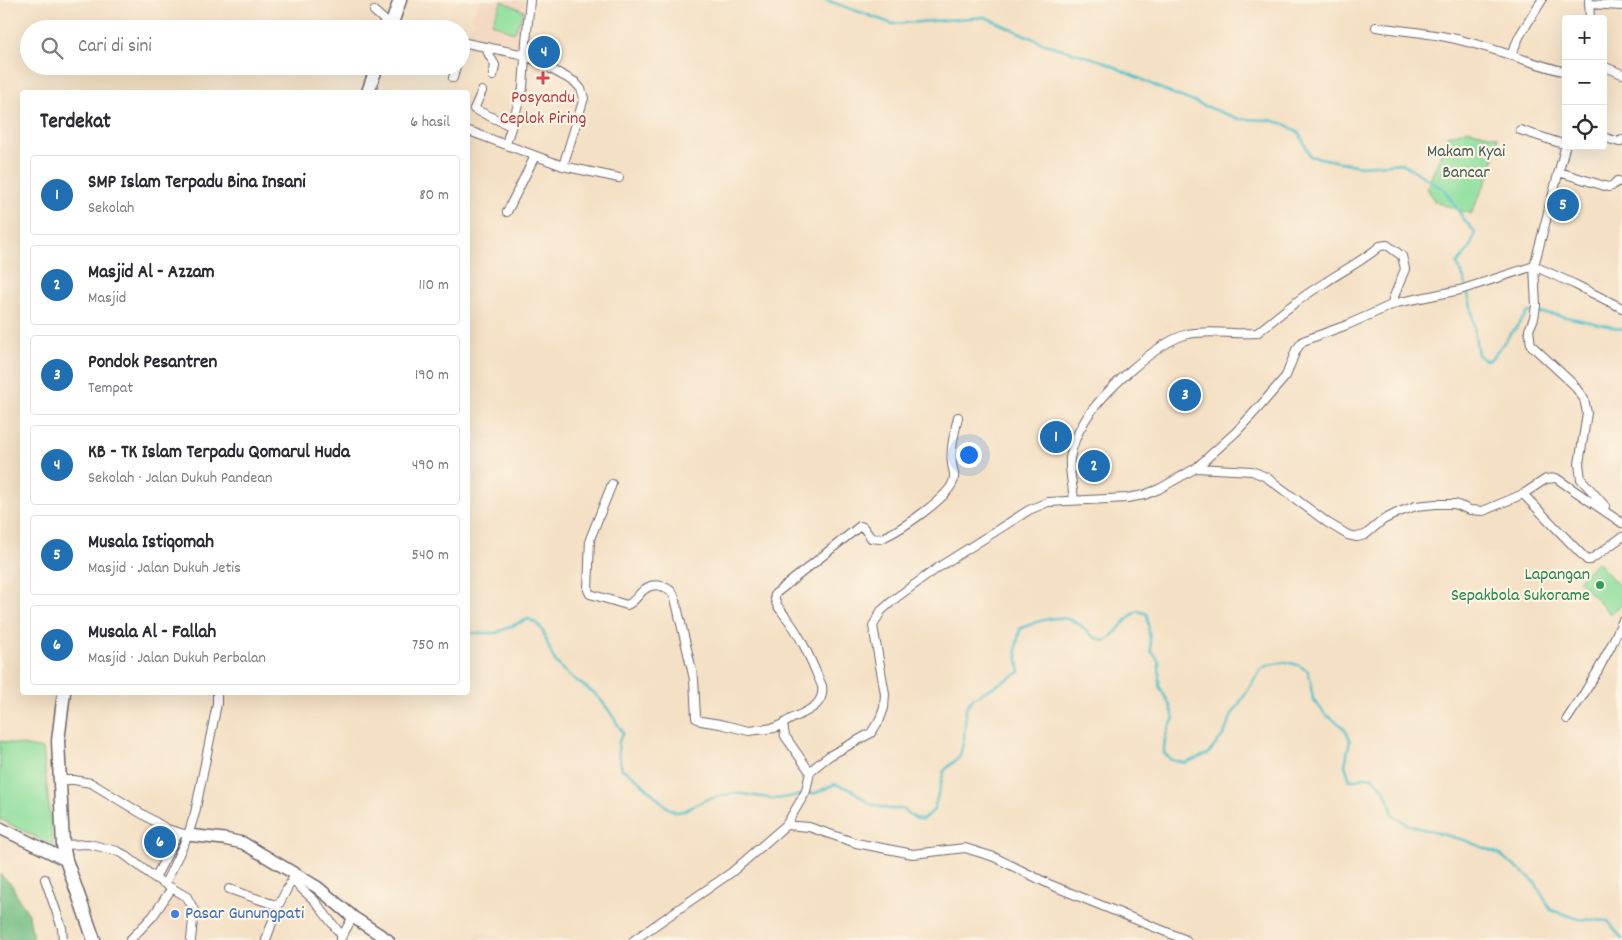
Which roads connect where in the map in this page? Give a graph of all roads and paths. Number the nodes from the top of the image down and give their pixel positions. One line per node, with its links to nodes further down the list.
1 (400, 0): 9 (main road)
2 (530, 0): 13 (street)
3 (1542, 0): 14 (street)
4 (1590, 2): 5 (street); 7 (street)
5 (1622, 6)
6 (374, 12): 8 (street)
7 (1590, 15)
8 (384, 20)
9 (396, 20)
10 (1376, 27): 14 (street)
11 (470, 46): 12 (street)
12 (488, 47): 13 (street); 20 (street)
13 (526, 55): 24 (street); 33 (street)
14 (1511, 55): 16 (street)
15 (1607, 68): 17 (street)
16 (1562, 71)
17 (1622, 74)
18 (374, 75): 22 (main road)
19 (454, 75): 21 (street)
20 (493, 76)
21 (453, 78)
22 (369, 90)
23 (482, 92): 24 (street)
24 (511, 126): 30 (street)
25 (470, 130): 30 (street)
26 (1520, 130): 29 (street)
27 (1607, 138): 28 (street)
28 (1622, 140)
29 (1562, 143)
30 (506, 144): 32 (street)
31 (1564, 150): 34 (street)
32 (535, 156): 33 (street); 37 (street)
33 (563, 166): 35 (street)
34 (1559, 172): 36 (street); 38 (street)
35 (619, 178)
36 (1622, 182)
37 (507, 212)
38 (1534, 266): 39 (street); 40 (street); 46 (street)
39 (1392, 305): 42 (street); 45 (street)
40 (1622, 308)
41 (958, 417): 52 (street)
42 (1196, 468): 44 (street); 45 (street)
43 (612, 484): 52 (street)
44 (1523, 494): 46 (street); 47 (street)
45 (1074, 500): 53 (street)
46 (1622, 522)
47 (1622, 537)
48 (1622, 622): 51 (street)
49 (64, 695): 54 (main road)
50 (217, 695): 57 (street)
51 (1567, 719)
52 (783, 724): 53 (street)
53 (810, 772): 55 (street)
54 (59, 780): 57 (street); 58 (main road)
55 (786, 825): 75 (street); 76 (street)
56 (0, 828): 59 (street)
57 (183, 834): 60 (street); 61 (street); 63 (street)
58 (63, 844): 59 (main road); 61 (street)
59 (66, 860): 70 (main road)
60 (293, 877): 66 (street); 67 (street); 68 (street)
61 (155, 878): 63 (street)
62 (45, 879): 69 (street)
63 (165, 884): 64 (street)
64 (172, 888): 71 (street); 72 (street)
65 (229, 889): 66 (street)
66 (278, 906): 73 (street)
67 (353, 917): 68 (street); 74 (street)
68 (341, 938)
69 (63, 940)
70 (94, 940)
71 (130, 940)
72 (191, 940)
73 (266, 940)
74 (388, 940)
75 (634, 940)
76 (1186, 940)

